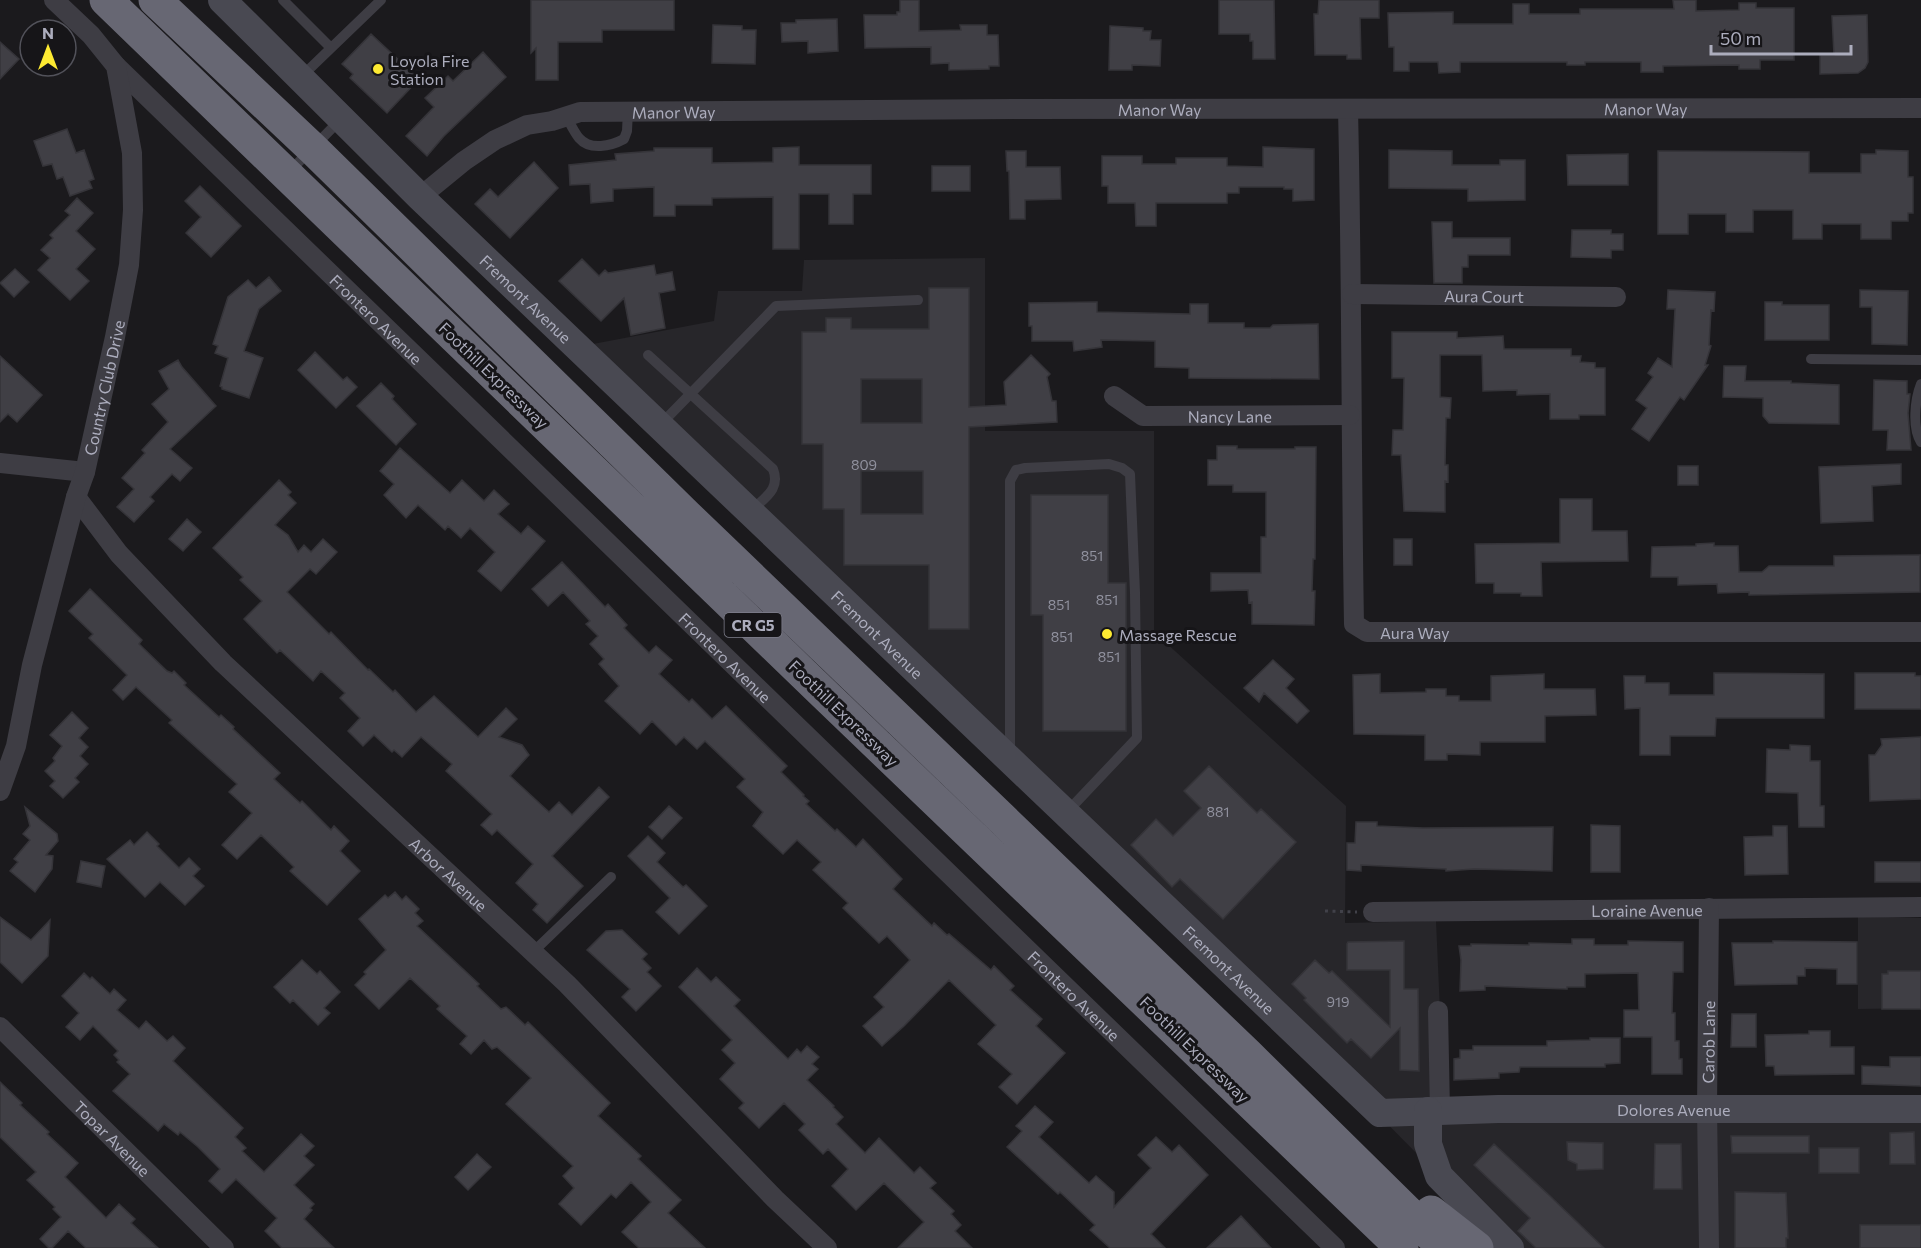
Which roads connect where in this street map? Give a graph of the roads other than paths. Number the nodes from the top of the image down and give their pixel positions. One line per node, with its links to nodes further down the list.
1 (54, 0): 8 (street, Country Club Drive)
2 (106, 0): 16 (highway, Foothill Expressway / CR G5)
3 (155, 0): 15 (highway, Foothill Expressway / CR G5)
4 (222, 0): 9 (street, Fremont Avenue)
5 (283, 0): 7 (lane)
6 (381, 0): 7 (lane)
7 (331, 48): 9 (lane)
8 (116, 66): 31 (street, Country Club Drive); 52 (street, Frontero Avenue)
9 (300, 78): 14 (street, Fremont Avenue)
10 (1921, 108): 11 (street, Manor Way)
11 (1348, 109): 12 (street, Manor Way); 18 (street, Aura Way)
12 (628, 110): 13 (street, Manor Way); 13 (lane)
13 (566, 116): 17 (street, Manor Way)
14 (341, 120): 15 (lane); 17 (street, Fremont Avenue)
15 (313, 149): 16 (lane); 48 (highway, Foothill Expressway / CR G5)
16 (287, 175): 49 (highway, Foothill Expressway / CR G5)
17 (420, 197): 28 (street, Fremont Avenue)
18 (1352, 294): 19 (street, Aura Court); 27 (street, Aura Way)
19 (1616, 297)
20 (918, 300): 25 (lane)
21 (648, 355): 25 (lane)
22 (1811, 359): 23 (lane)
23 (1921, 360)
24 (1921, 384): 29 (lane)
25 (690, 393): 28 (lane); 33 (lane)
26 (1114, 396): 27 (street, Nancy Lane)
27 (1350, 415): 34 (street, Aura Way)
28 (660, 425): 33 (street, Fremont Avenue)
29 (1921, 442)
30 (0, 463): 31 (street)
31 (85, 472): 32 (street, Country Club Drive)
32 (76, 497): 36 (street, Country Club Drive); 42 (street, Arbor Avenue)
33 (751, 512): 35 (street, Fremont Avenue)
34 (1921, 632)
35 (1010, 761): 37 (street, Fremont Avenue); 37 (lane)
36 (0, 791)
37 (1065, 813): 47 (street, Fremont Avenue)
38 (611, 877): 42 (lane)
39 (1921, 907): 40 (street, Loraine Avenue)
40 (1709, 908): 41 (street, Loraine Avenue); 45 (street, Carob Lane)
41 (1373, 912)
42 (533, 952): 51 (street, Arbor Avenue)
43 (1438, 1011): 47 (street)
44 (0, 1027): 50 (street, Topar Avenue)
45 (1707, 1108): 46 (street, Dolores Avenue); 47 (street, Dolores Avenue); 56 (street, Carob Lane)
46 (1921, 1109)
47 (1434, 1111): 55 (street)
48 (1380, 1186): 53 (highway, Foothill Expressway / CR G5); 54 (highway)
49 (1395, 1243)
50 (224, 1248)
51 (827, 1248)
52 (1335, 1248)
53 (1444, 1248)
54 (1477, 1248)
55 (1510, 1248)
56 (1709, 1248)

